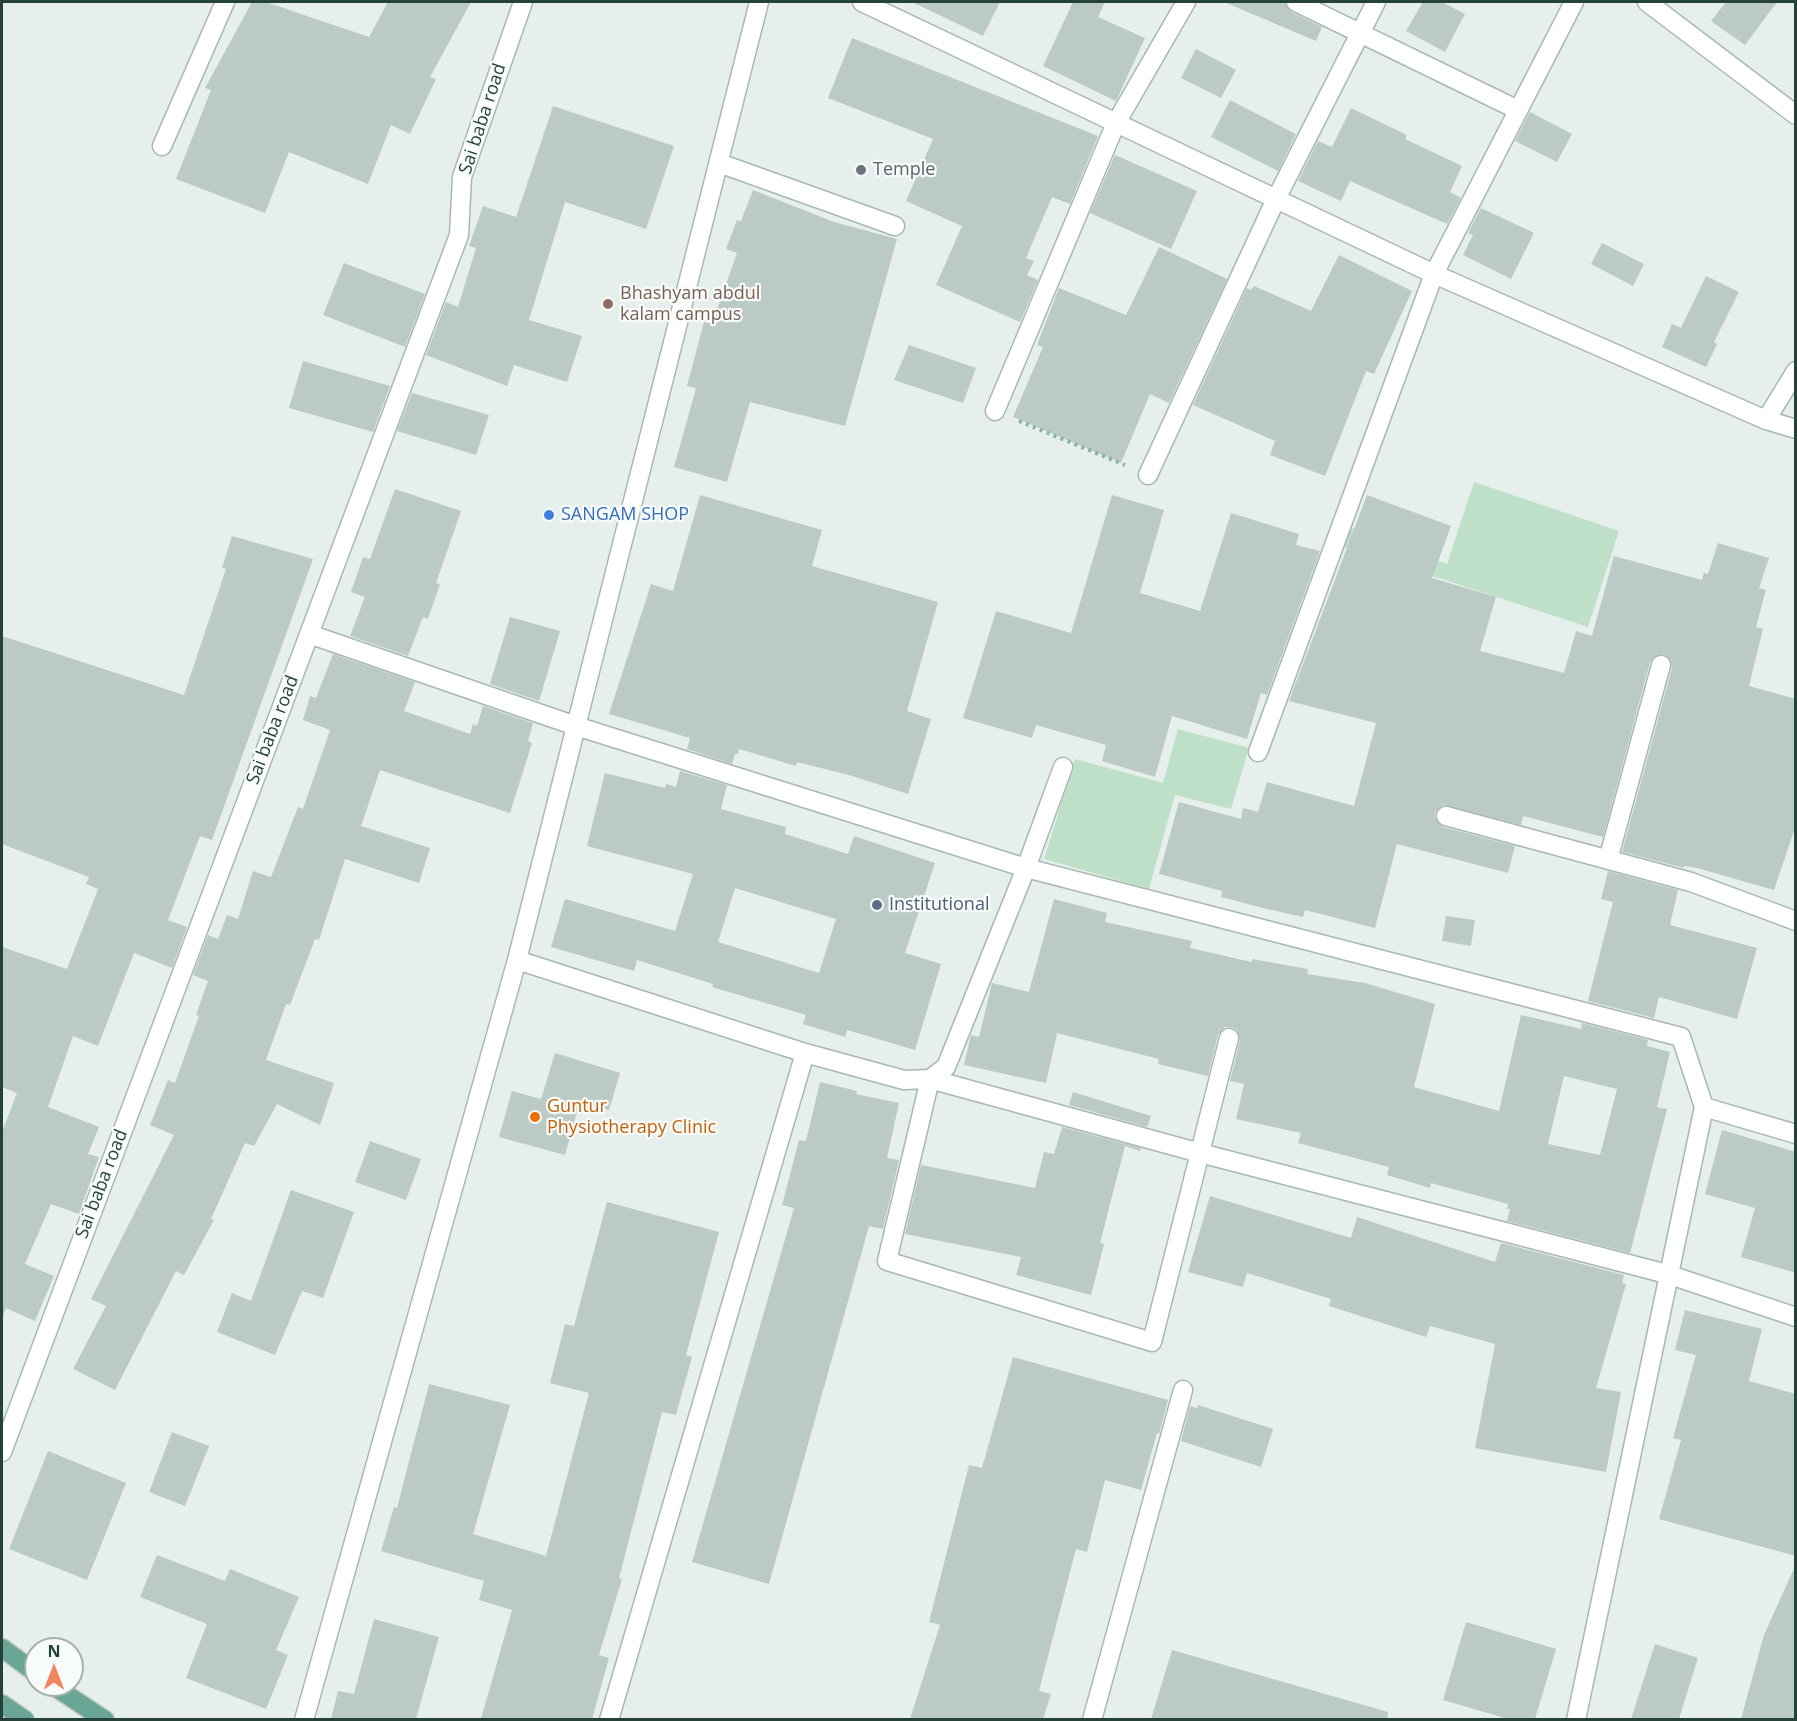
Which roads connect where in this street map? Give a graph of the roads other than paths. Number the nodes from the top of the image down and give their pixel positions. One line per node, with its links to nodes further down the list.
1 (225, 2): 14 (street)
2 (523, 2): 24 (street, Sai baba road)
3 (759, 2): 15 (street)
4 (862, 2): 13 (street)
5 (1186, 2): 13 (street)
6 (1296, 2): 10 (street)
7 (1376, 2): 10 (street)
8 (1574, 2): 11 (street)
9 (1647, 2): 12 (street)
10 (1360, 32): 11 (street); 16 (street)
11 (1518, 110): 18 (street)
12 (1796, 115)
13 (1116, 123): 16 (street); 20 (street)
14 (162, 146)
15 (719, 163): 17 (street); 26 (street)
16 (1276, 199): 18 (street); 23 (street)
17 (896, 226)
18 (1434, 274): 21 (street); 27 (street)
19 (1796, 371): 21 (street)
20 (995, 411)
21 (1766, 420): 22 (street)
22 (1796, 429)
23 (1148, 475)
24 (309, 634): 26 (street); 43 (street, Sai baba road)
25 (1661, 665): 30 (street)
26 (576, 726): 31 (street); 33 (street)
27 (1258, 752)
28 (1063, 767): 31 (street)
29 (1446, 816): 30 (street)
30 (1608, 860): 32 (street)
31 (1026, 868): 36 (street); 37 (street)
32 (1796, 921)
33 (517, 960): 35 (street); 50 (street)
34 (1229, 1038): 39 (street)
35 (805, 1053): 36 (street); 51 (street)
36 (930, 1079): 39 (street); 39 (street)
37 (1704, 1107): 38 (street); 40 (street)
38 (1796, 1134)
39 (1200, 1153): 40 (street)
40 (1667, 1274): 41 (street); 53 (street)
41 (1796, 1317)
42 (1183, 1390): 52 (street)
43 (2, 1452)
44 (2, 1648): 45 (main road)
45 (24, 1664)
46 (71, 1697): 49 (main road)
47 (2, 1704): 48 (main road)
48 (25, 1719)
49 (105, 1719)
50 (303, 1719)
51 (609, 1719)
52 (1092, 1719)
53 (1576, 1719)

